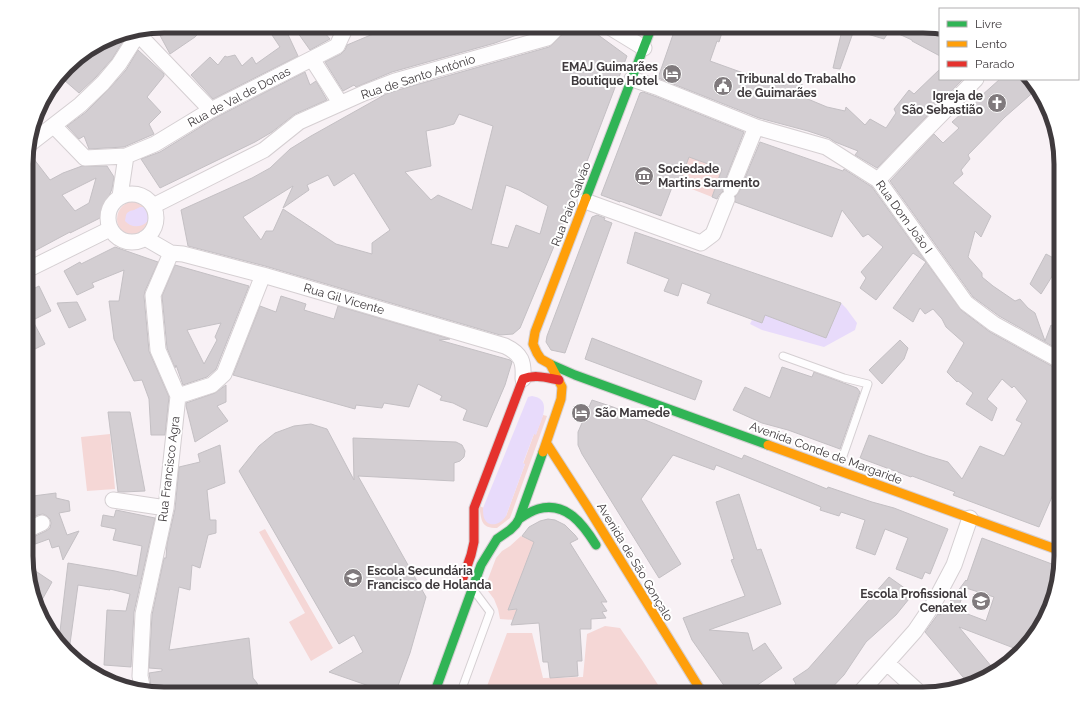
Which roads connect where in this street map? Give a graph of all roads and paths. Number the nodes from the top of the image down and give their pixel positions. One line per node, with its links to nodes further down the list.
1 (343, 33): 8 (street, Rua de Val de Donas)
2 (552, 33): 20 (street, Rua de Santo António)
3 (619, 33): 7 (street)
4 (649, 33): 7 (main road, Rua Paio Galvão)
5 (142, 35): 12 (street)
6 (136, 36): 13 (street)
7 (644, 48): 9 (main road, Rua Paio Galvão)
8 (312, 59): 11 (street); 12 (street, Rua de Val de Donas)
9 (632, 79): 14 (street, Rua Dom João I); 19 (main road, Rua Paio Galvão)
10 (975, 80): 17 (street)
11 (338, 98)
12 (211, 110): 16 (street, Rua de Val de Donas)
13 (54, 126): 15 (street); 16 (street, Rua de Val de Donas)
14 (756, 127): 17 (street, Rua Dom João I); 19 (street)
15 (35, 140)
16 (126, 156): 18 (street)
17 (878, 180): 27 (street, Rua Dom João I)
18 (120, 196): 20 (street); 21 (street)
19 (585, 201): 28 (main road, Rua Paio Galvão)
20 (153, 206): 22 (street)
21 (110, 229): 22 (street); 24 (street)
22 (145, 238): 23 (street, Rua Gil Vicente)
23 (171, 253): 25 (street, Rua Gil Vicente); 32 (street, Rua Francisco Agra)
24 (33, 267)
25 (263, 275): 30 (street, Rua Gil Vicente); 32 (street)
26 (783, 356): 34 (lane)
27 (1054, 357)
28 (550, 364): 29 (main road, Avenida Conde de Margaride); 31 (main road)
29 (584, 378): 31 (main road, Avenida Conde de Margaride); 37 (main road, Avenida Conde de Margaride)
30 (523, 379): 31 (main road, Avenida Conde de Margaride); 40 (main road)
31 (559, 380): 33 (main road)
32 (178, 396): 36 (street, Rua Francisco Agra)
33 (546, 444): 38 (main road); 51 (main road, Avenida de São Gonçalo)
34 (843, 456)
35 (113, 500): 36 (street)
36 (166, 508): 48 (street, Rua Francisco Agra)
37 (970, 518): 43 (main road, Avenida Conde de Margaride); 47 (street)
38 (519, 519): 42 (main road); 44 (main road, Avenida de São Gonçalo)
39 (42, 523): 41 (street)
40 (474, 525): 42 (main road); 45 (main road)
41 (33, 527)
42 (489, 536): 46 (main road)
43 (1054, 548)
44 (600, 550)
45 (459, 587)
46 (473, 589): 49 (main road); 50 (lane)
47 (887, 663): 52 (street); 53 (street)
48 (142, 685)
49 (437, 687)
50 (463, 687)
51 (698, 687)
52 (865, 687)
53 (913, 687)

